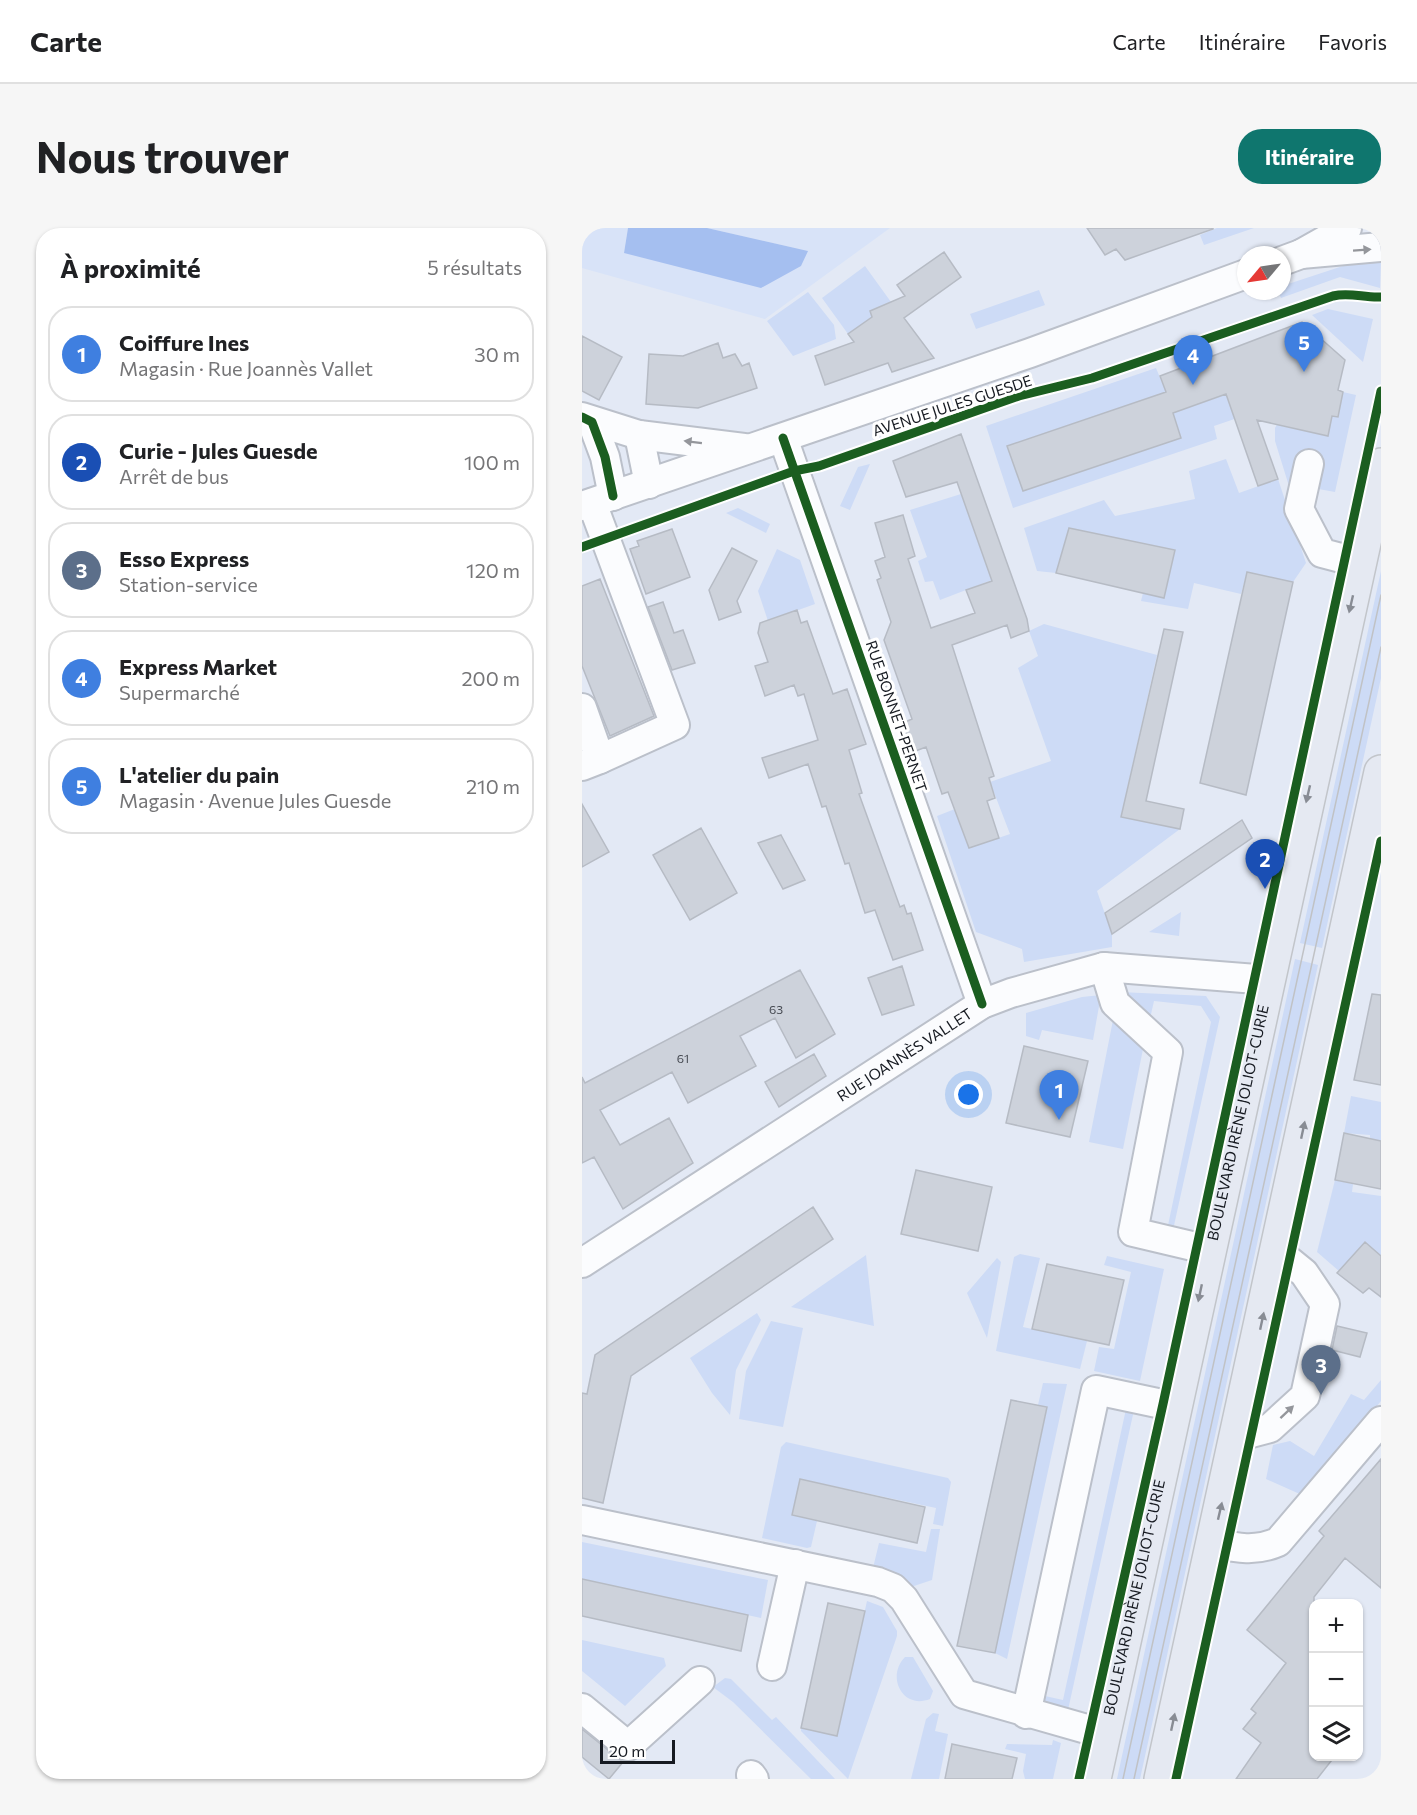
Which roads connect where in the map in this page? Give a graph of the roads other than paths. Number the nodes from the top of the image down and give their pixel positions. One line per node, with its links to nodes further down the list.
1 (1347, 228): 3 (street)
2 (1381, 247): 3 (street, one-way to 2)
3 (1291, 257)
4 (1237, 277): 7 (street, AVENUE JULES GUESDE)
5 (587, 420): 6 (street); 12 (street)
6 (639, 435): 8 (street, one-way to 6); 11 (street)
7 (783, 438): 8 (street, AVENUE JULES GUESDE); 19 (street, RUE BONNET-PERNET)
8 (751, 449): 11 (street, AVENUE JULES GUESDE)
9 (1309, 464): 13 (street)
10 (1381, 465): 13 (main road, BOULEVARD IRÈNE JOLIOT-CURIE)
11 (649, 484): 12 (street, AVENUE JULES GUESDE)
12 (596, 502): 15 (street)
13 (1360, 563): 18 (main road, BOULEVARD IRÈNE JOLIOT-CURIE, one-way to 18)
14 (582, 708): 15 (street)
15 (591, 762)
16 (1381, 772): 21 (main road, one-way to 16)
17 (1104, 966): 18 (street, RUE JOANNÈS VALLET); 19 (street, RUE JOANNÈS VALLET); 20 (street)
18 (1269, 980): 20 (main road, BOULEVARD IRÈNE JOLIOT-CURIE)
19 (982, 1004): 22 (street, RUE JOANNÈS VALLET)
20 (1209, 1250): 23 (main road, BOULEVARD IRÈNE JOLIOT-CURIE, one-way to 23)
21 (1277, 1251): 25 (main road, one-way to 21); 25 (street, one-way to 21)
22 (582, 1263)
23 (1176, 1407): 32 (street); 33 (main road, BOULEVARD IRÈNE JOLIOT-CURIE)
24 (1381, 1421): 27 (street)
25 (1236, 1437): 27 (main road, one-way to 25)
26 (582, 1520): 28 (street)
27 (1213, 1543): 35 (main road, one-way to 27)
28 (795, 1564): 29 (street); 32 (street)
29 (772, 1666)
30 (700, 1681): 31 (street)
31 (582, 1708)
32 (1026, 1714): 33 (street)
33 (1104, 1734): 34 (main road, BOULEVARD IRÈNE JOLIOT-CURIE)
34 (1094, 1779)
35 (1161, 1779)

